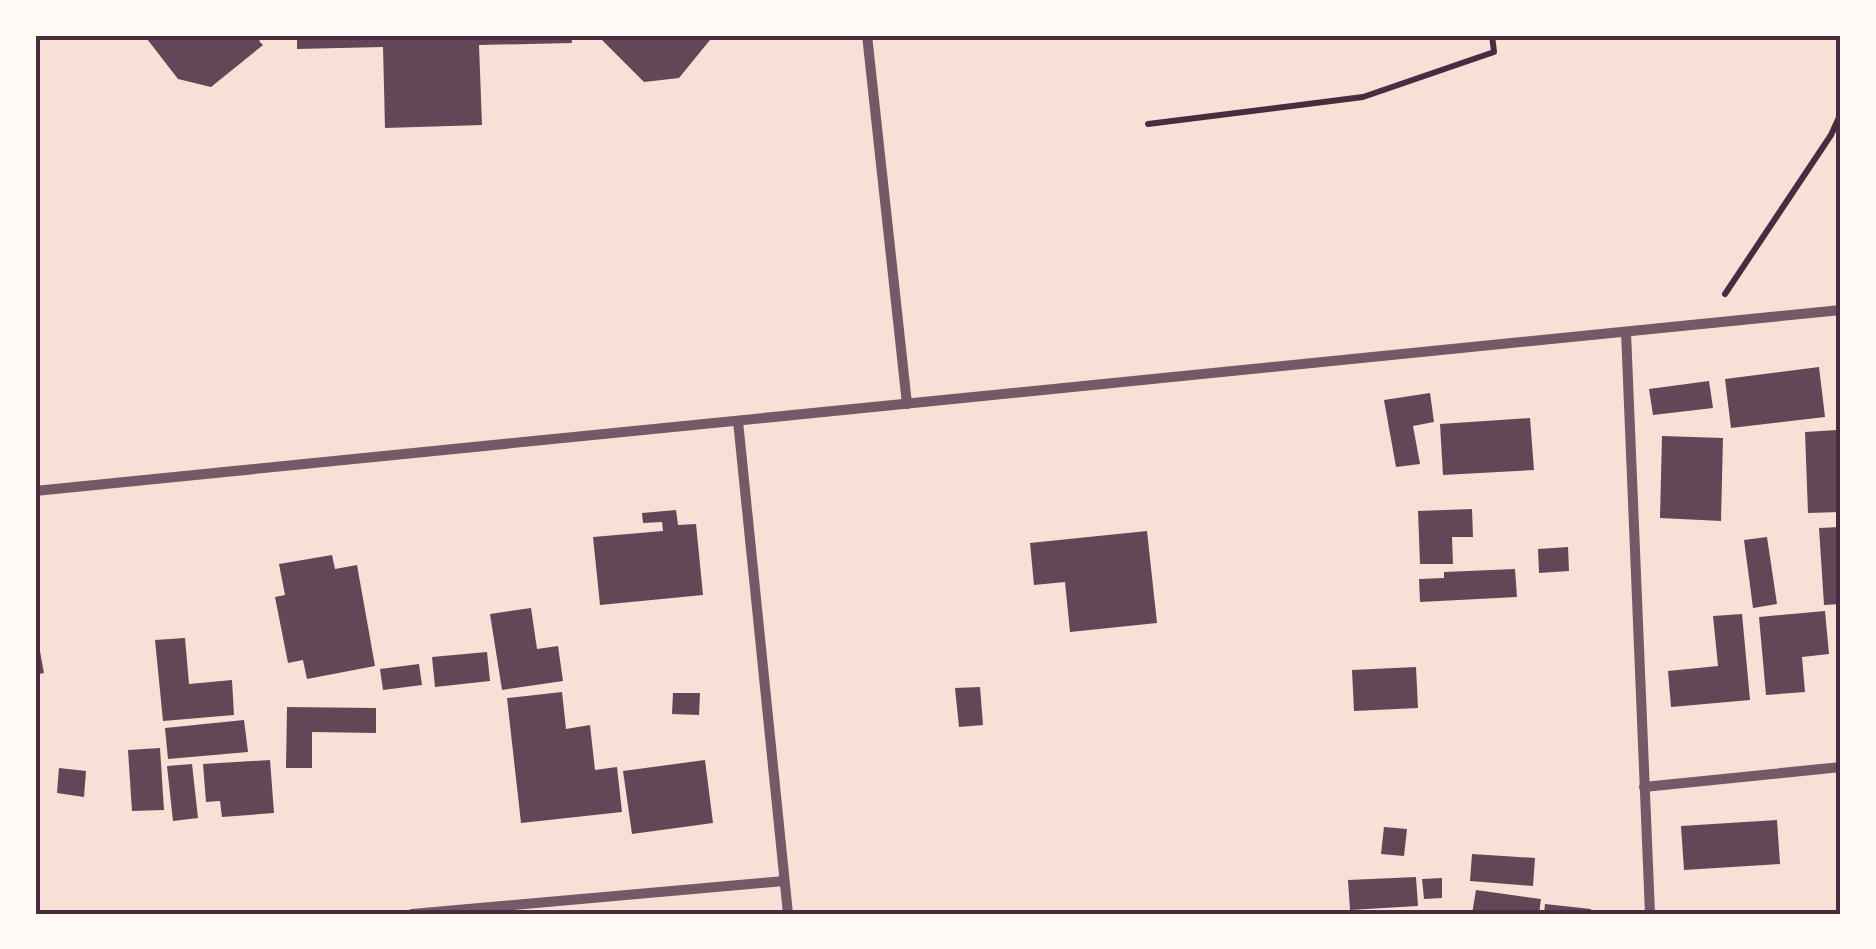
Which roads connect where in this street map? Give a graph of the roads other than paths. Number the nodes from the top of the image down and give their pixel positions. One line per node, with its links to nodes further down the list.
1 (867, 35): 4 (street)
2 (1841, 310): 3 (street)
3 (1626, 332): 4 (street); 8 (street)
4 (907, 404): 5 (street)
5 (738, 421): 6 (street); 9 (street)
6 (35, 491)
7 (1841, 766): 8 (street)
8 (1644, 786): 12 (street)
9 (784, 881): 10 (street); 11 (street)
10 (412, 914)
11 (788, 914)
12 (1650, 914)

